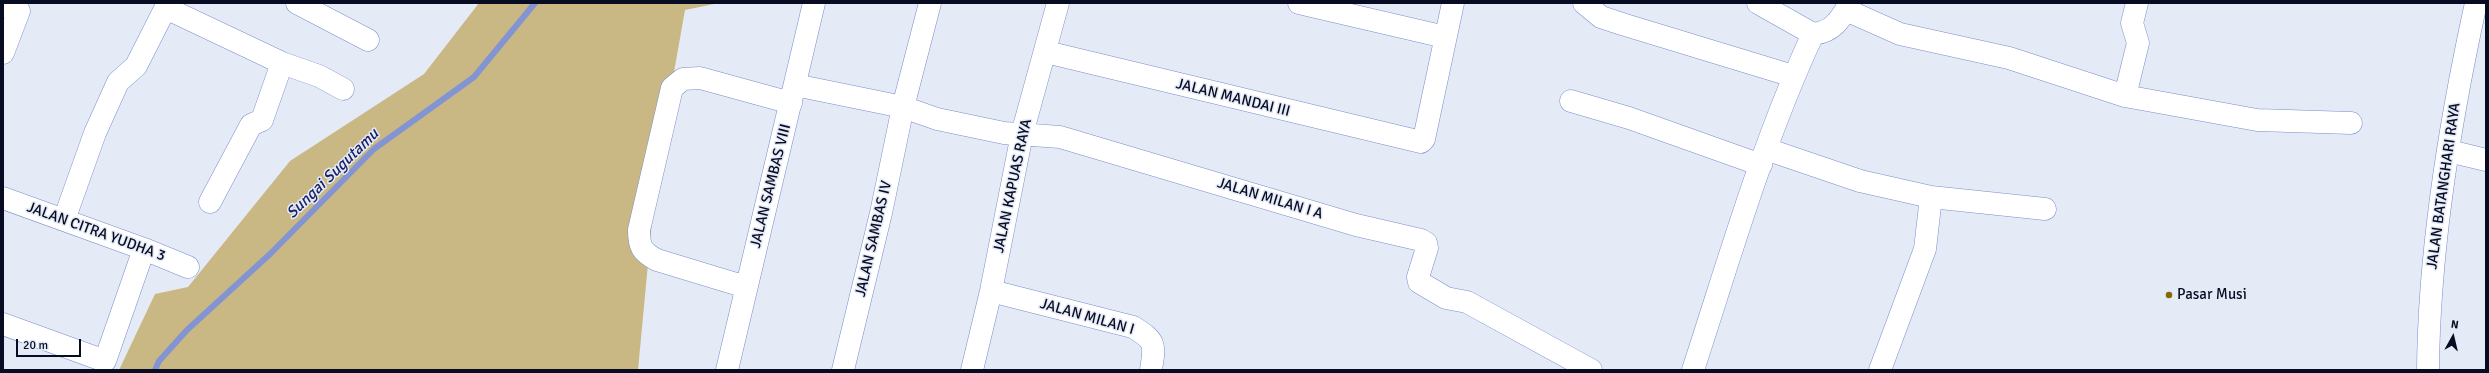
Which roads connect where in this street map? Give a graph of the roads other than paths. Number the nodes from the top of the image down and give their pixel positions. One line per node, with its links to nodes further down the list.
1 (297, 3): 16 (street)
2 (814, 3): 22 (street, JALAN SAMBAS VIII)
3 (930, 3): 25 (street, JALAN SAMBAS IV)
4 (1058, 3): 17 (street, JALAN KAPUAS RAYA)
5 (1299, 3): 15 (street)
6 (1453, 3): 15 (street)
7 (1584, 3): 20 (street)
8 (1758, 3): 14 (street)
9 (2137, 3): 23 (street)
10 (2476, 3): 28 (street, JALAN BATANGHARI RAYA)
11 (167, 5): 19 (street); 35 (street)
12 (3, 6): 18 (street)
13 (1848, 7): 14 (street); 23 (street)
14 (1813, 34): 20 (street)
15 (1444, 37): 17 (street, JALAN MANDAI III)
16 (368, 40)
17 (1046, 52): 27 (street, JALAN KAPUAS RAYA)
18 (3, 53)
19 (282, 63): 21 (street); 33 (street)
20 (1793, 76): 29 (street)
21 (343, 88)
22 (793, 94): 25 (street); 38 (street, JALAN SAMBAS VIII); 38 (street)
23 (2125, 96): 26 (street)
24 (1571, 100): 29 (street)
25 (903, 107): 27 (street); 42 (street, JALAN SAMBAS IV)
26 (2351, 123)
27 (1022, 134): 39 (street, JALAN KAPUAS RAYA); 45 (street, JALAN MILAN I A)
28 (2449, 151): 30 (street); 48 (street, JALAN BATANGHARI RAYA)
29 (1764, 157): 31 (street); 46 (street)
30 (2486, 160)
31 (1931, 197): 34 (street); 47 (street)
32 (3, 198): 35 (street, JALAN CITRA YUDHA 3)
33 (210, 202)
34 (2044, 209)
35 (64, 220): 36 (street, JALAN CITRA YUDHA 3)
36 (144, 248): 37 (street, JALAN CITRA YUDHA 3); 40 (street)
37 (188, 267)
38 (746, 287): 41 (street, JALAN SAMBAS VIII)
39 (991, 291): 43 (street, JALAN KAPUAS RAYA); 44 (street, JALAN MILAN I)
40 (3, 324)
41 (727, 370)
42 (843, 370)
43 (972, 370)
44 (1151, 370)
45 (1591, 370)
46 (1693, 370)
47 (1880, 370)
48 (2428, 370)

